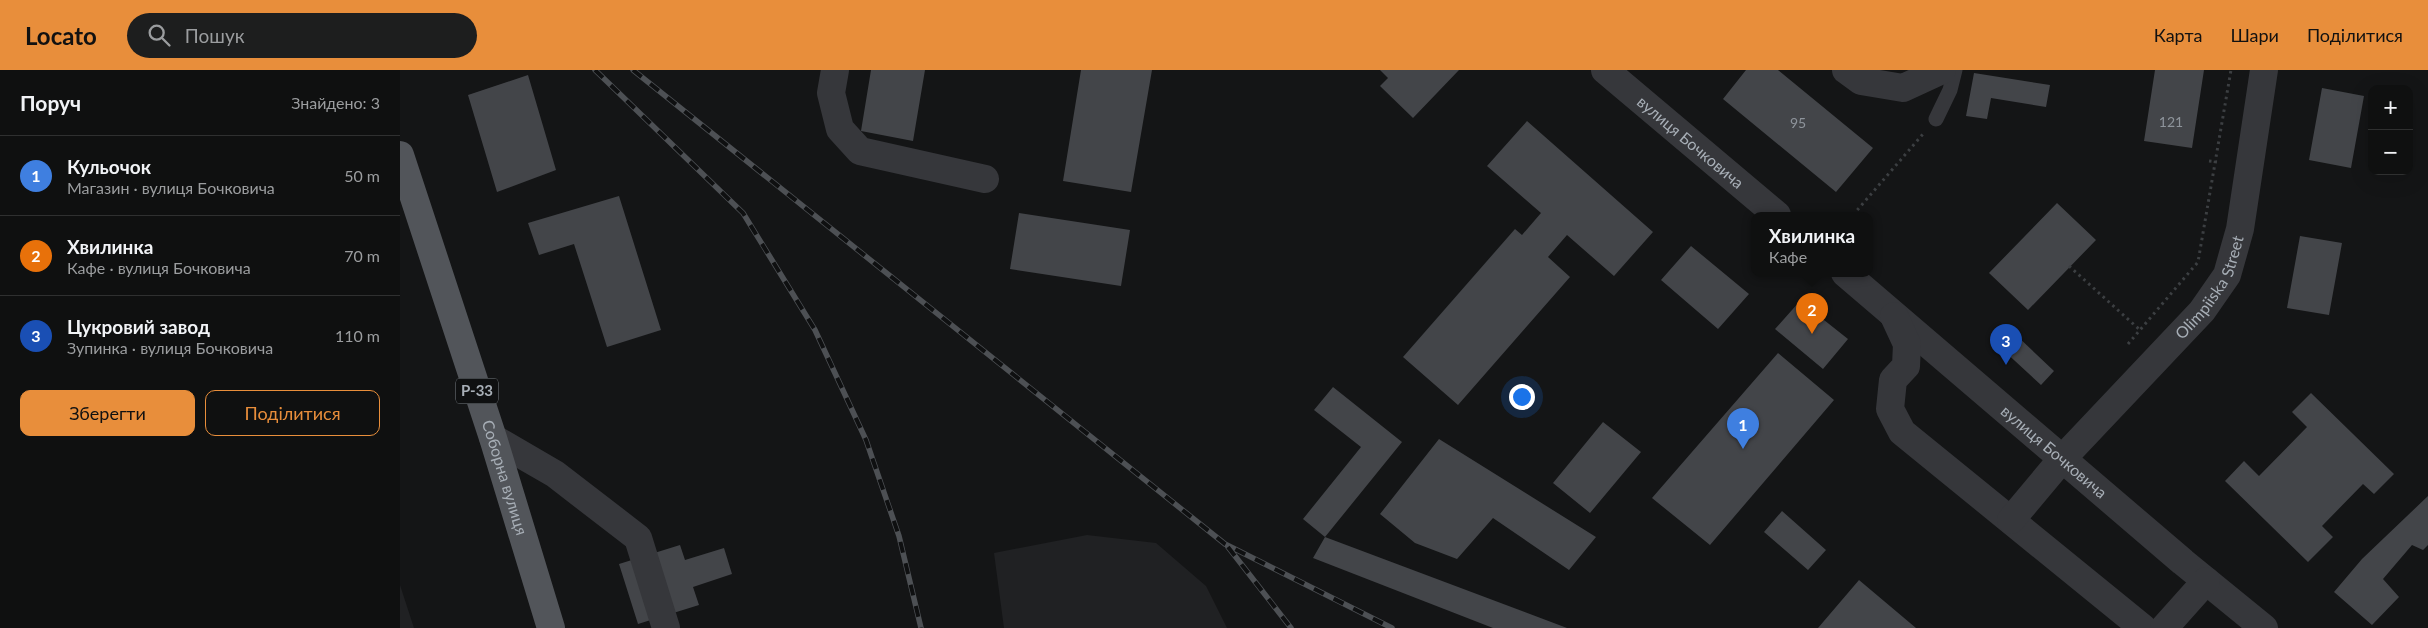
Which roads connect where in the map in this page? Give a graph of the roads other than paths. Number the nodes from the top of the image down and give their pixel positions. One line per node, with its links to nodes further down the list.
1 (835, 70): 9 (street)
2 (1605, 70): 10 (street, вулиця Бочковича)
3 (1846, 70): 4 (street)
4 (1942, 70)
5 (1955, 70): 7 (lane)
6 (2264, 70): 14 (street, Olimpiiska Street)
7 (1936, 119)
8 (400, 155): 13 (main road, Соборна вулиця / Р-33)
9 (985, 179)
10 (1773, 212)
11 (1849, 277): 12 (street, вулиця Бочковича)
12 (1893, 314): 14 (street, вулиця Бочковича); 15 (street)
13 (493, 438): 17 (main road, Соборна вулиця / Р-33); 18 (street)
14 (2062, 459): 15 (street, Olimpiiska Street); 16 (street, вулиця Бочковича)
15 (2011, 520): 19 (street)
16 (2206, 581): 20 (street); 21 (street, вулиця Бочковича)
17 (551, 628)
18 (666, 628)
19 (2143, 628)
20 (2164, 628)
21 (2264, 628)

